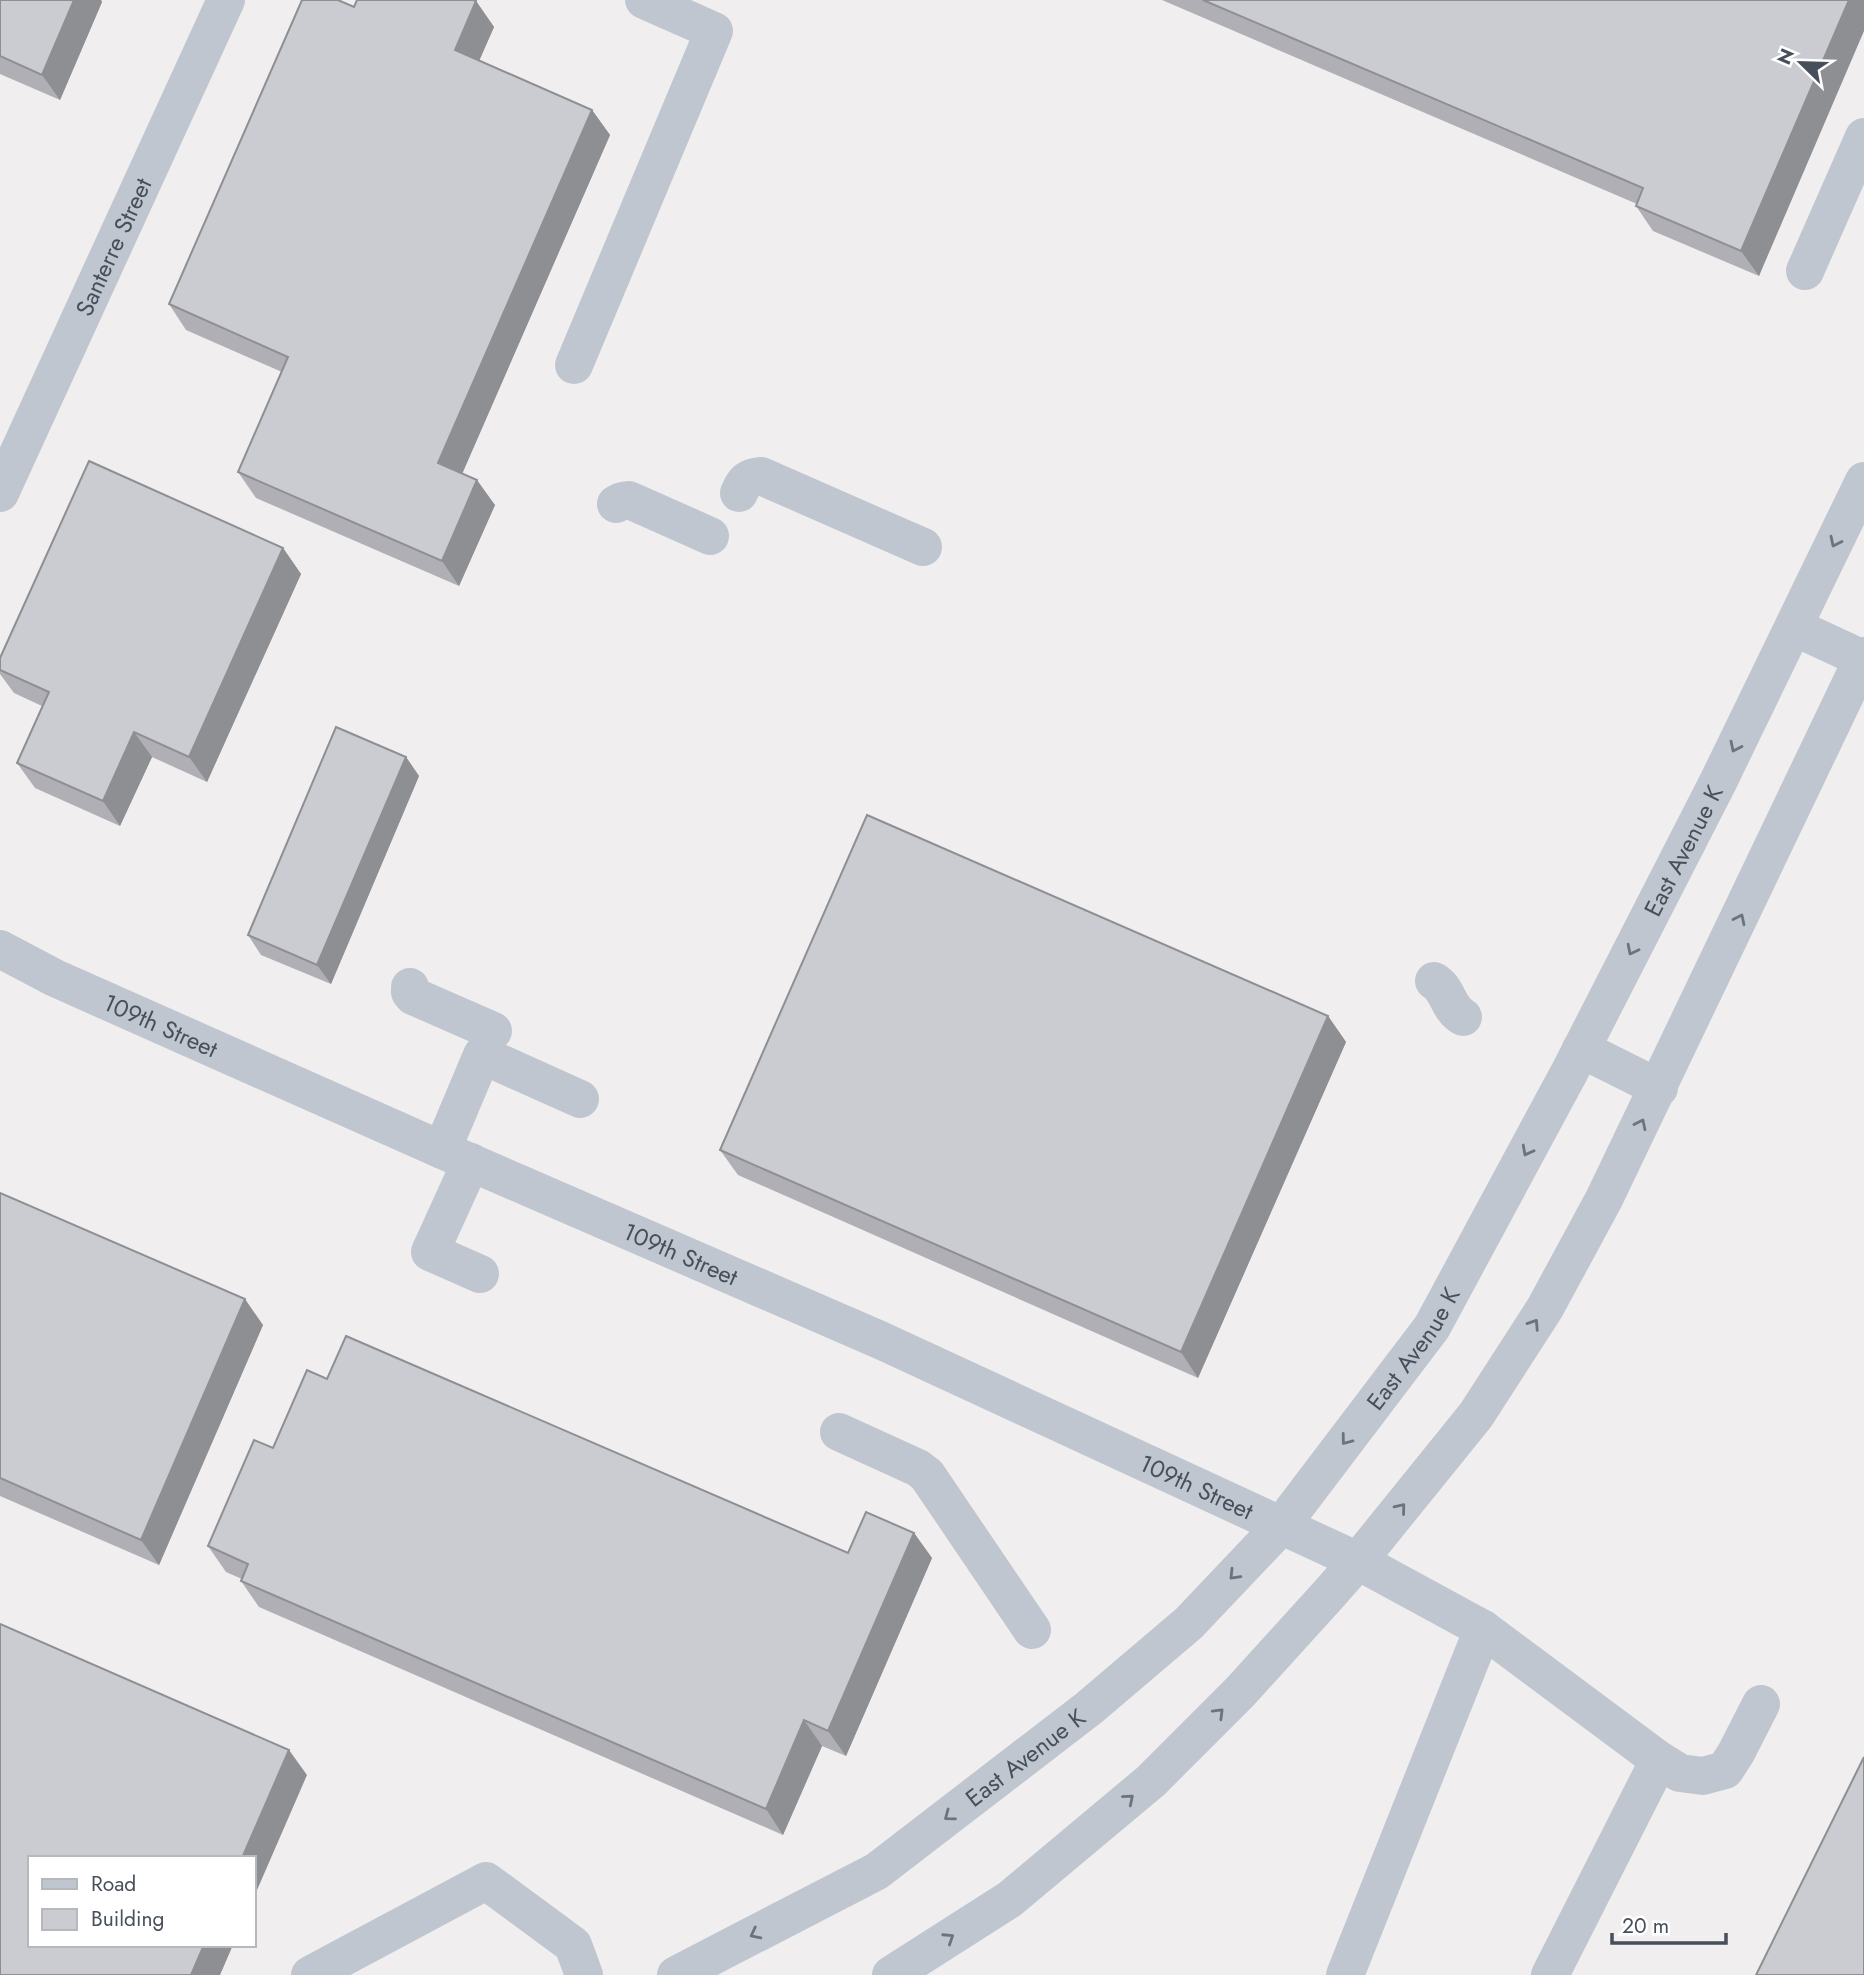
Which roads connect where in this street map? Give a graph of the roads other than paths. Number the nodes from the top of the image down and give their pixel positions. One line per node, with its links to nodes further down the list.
1 (226, 0): 7 (street, Santerre Street)
2 (644, 0): 5 (street)
3 (1864, 137): 4 (street)
4 (1805, 271)
5 (574, 365)
6 (1863, 485): 12 (street, East Avenue K, one-way to 12)
7 (0, 493)
8 (738, 493): 11 (street)
9 (616, 504): 10 (street)
10 (710, 536)
11 (923, 547)
12 (1794, 627): 13 (street); 19 (street, East Avenue K, one-way to 19)
13 (1863, 658): 20 (street, one-way to 13)
14 (0, 949): 22 (street, 109th Street)
15 (1434, 981): 17 (street)
16 (410, 987): 18 (street)
17 (1463, 1017)
18 (493, 1031)
19 (1581, 1049): 20 (street); 25 (street, East Avenue K, one-way to 25)
20 (1658, 1088): 26 (street, one-way to 20)
21 (580, 1099): 22 (street)
22 (457, 1156): 23 (street); 25 (street, 109th Street)
23 (480, 1274)
24 (839, 1432): 28 (street)
25 (1282, 1526): 26 (street, 109th Street); 33 (street, East Avenue K, one-way to 33)
26 (1358, 1561): 27 (street, 109th Street); 34 (street, one-way to 26)
27 (1483, 1629): 30 (street, 109th Street); 35 (street)
28 (1032, 1630)
29 (1761, 1704): 30 (street, 109th Street)
30 (1659, 1760): 36 (street)
31 (310, 1975): 32 (street)
32 (584, 1975)
33 (676, 1975)
34 (891, 1975)
35 (1345, 1975)
36 (1550, 1975)

